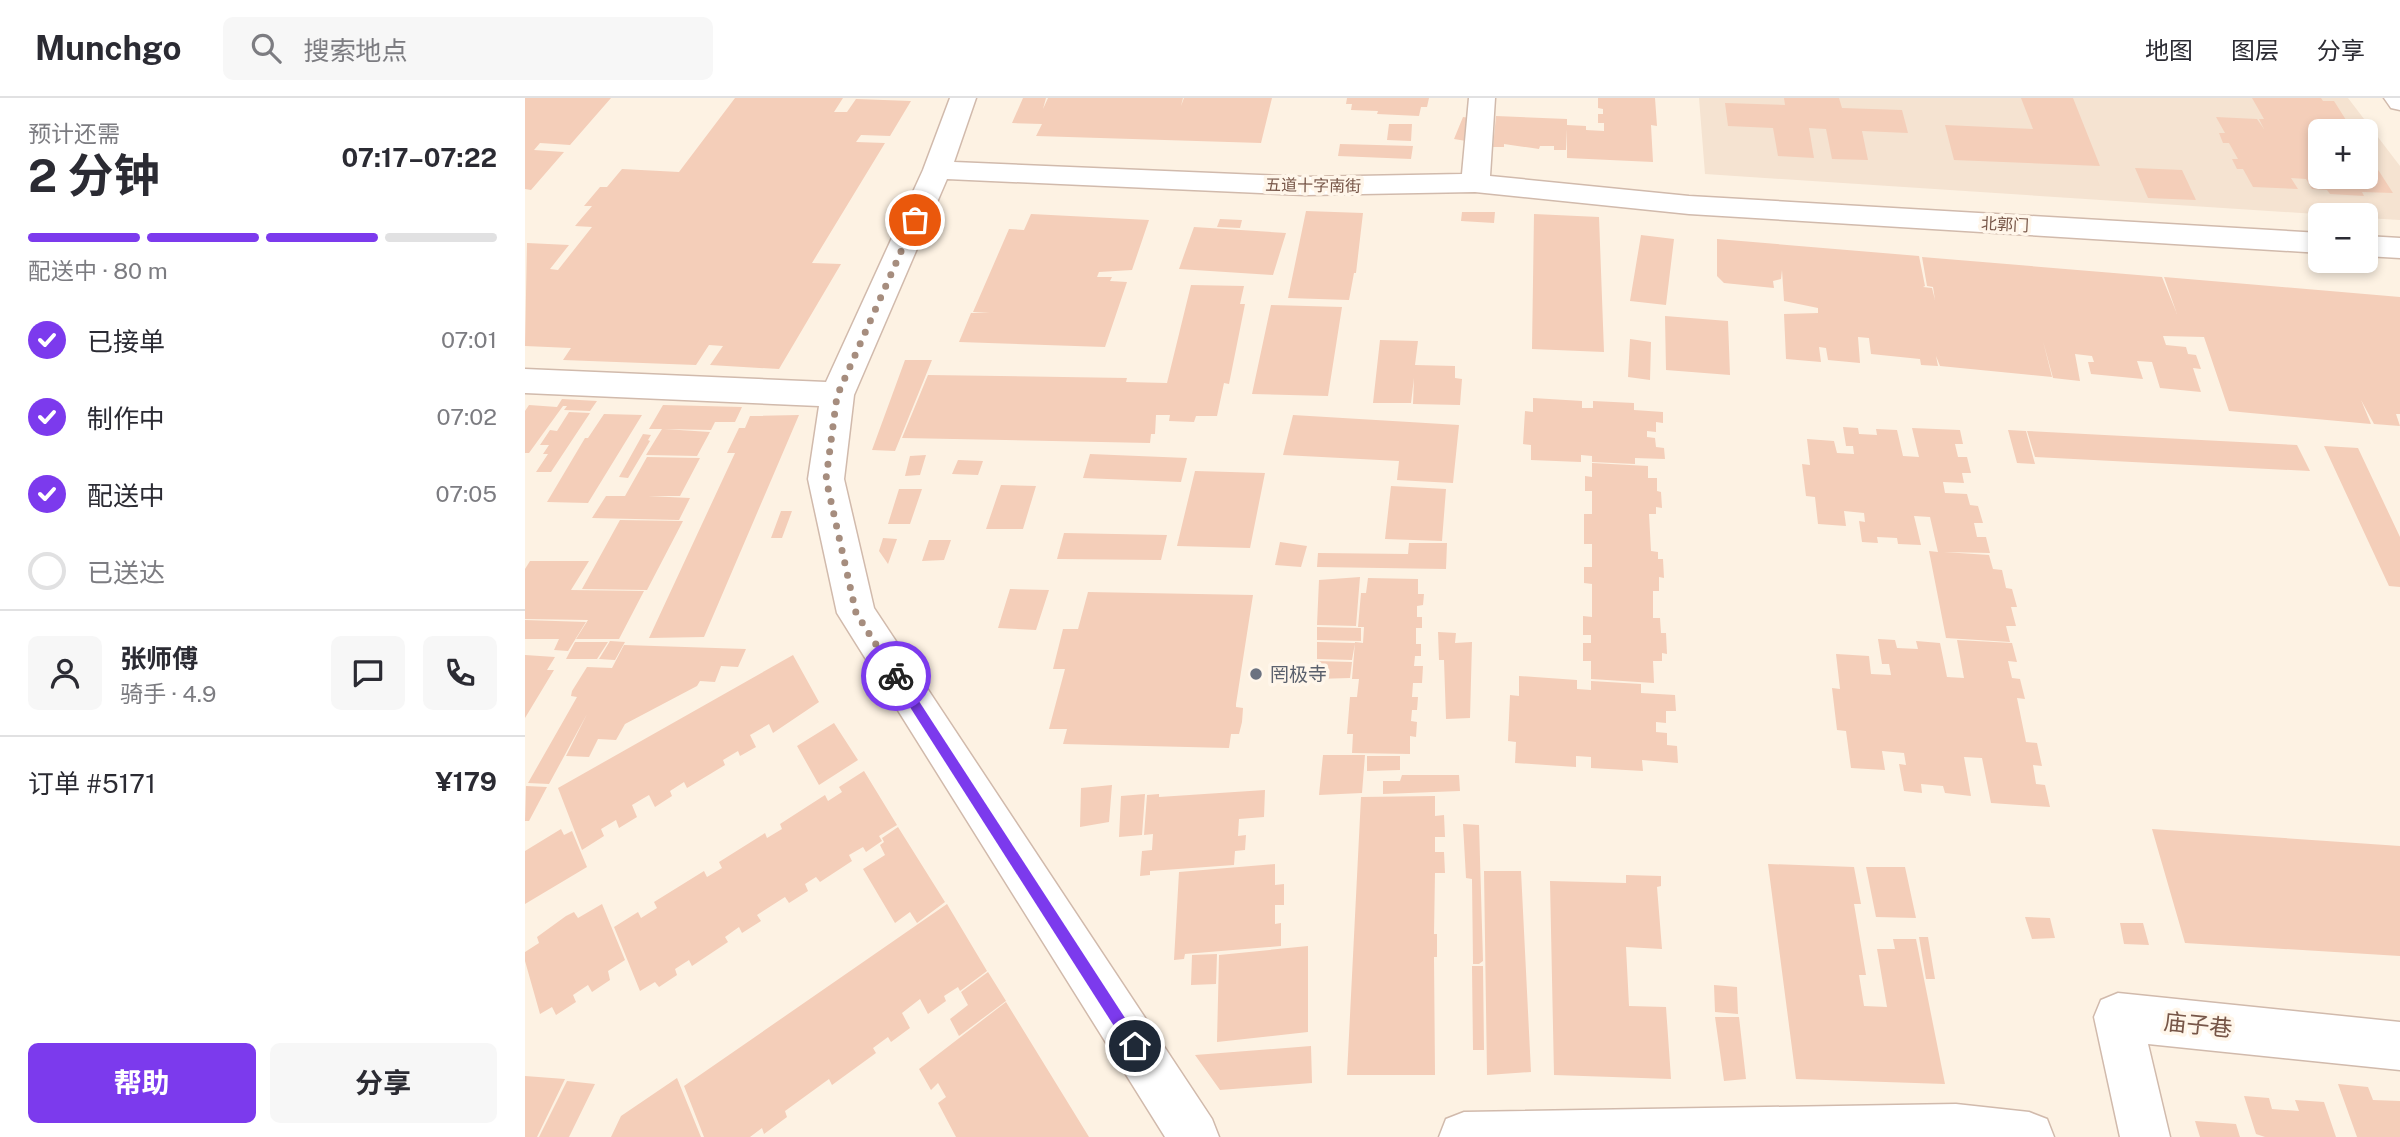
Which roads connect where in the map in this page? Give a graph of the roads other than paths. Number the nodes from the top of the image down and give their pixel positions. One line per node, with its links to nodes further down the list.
1 (963, 98): 3 (street)
2 (1482, 98): 4 (street)
3 (937, 170): 4 (street, 五道十字南街); 10 (street)
4 (1475, 183): 5 (street, 五道十字南街)
5 (1689, 205): 6 (street, 北郭门)
6 (2308, 242)
7 (2378, 247): 8 (street)
8 (2400, 248)
9 (525, 380): 10 (street)
10 (837, 396): 12 (street)
11 (2400, 1046): 15 (street, 庙子巷)
12 (1194, 1137)
13 (1464, 1137): 14 (street)
14 (2029, 1137)
15 (2145, 1137)

